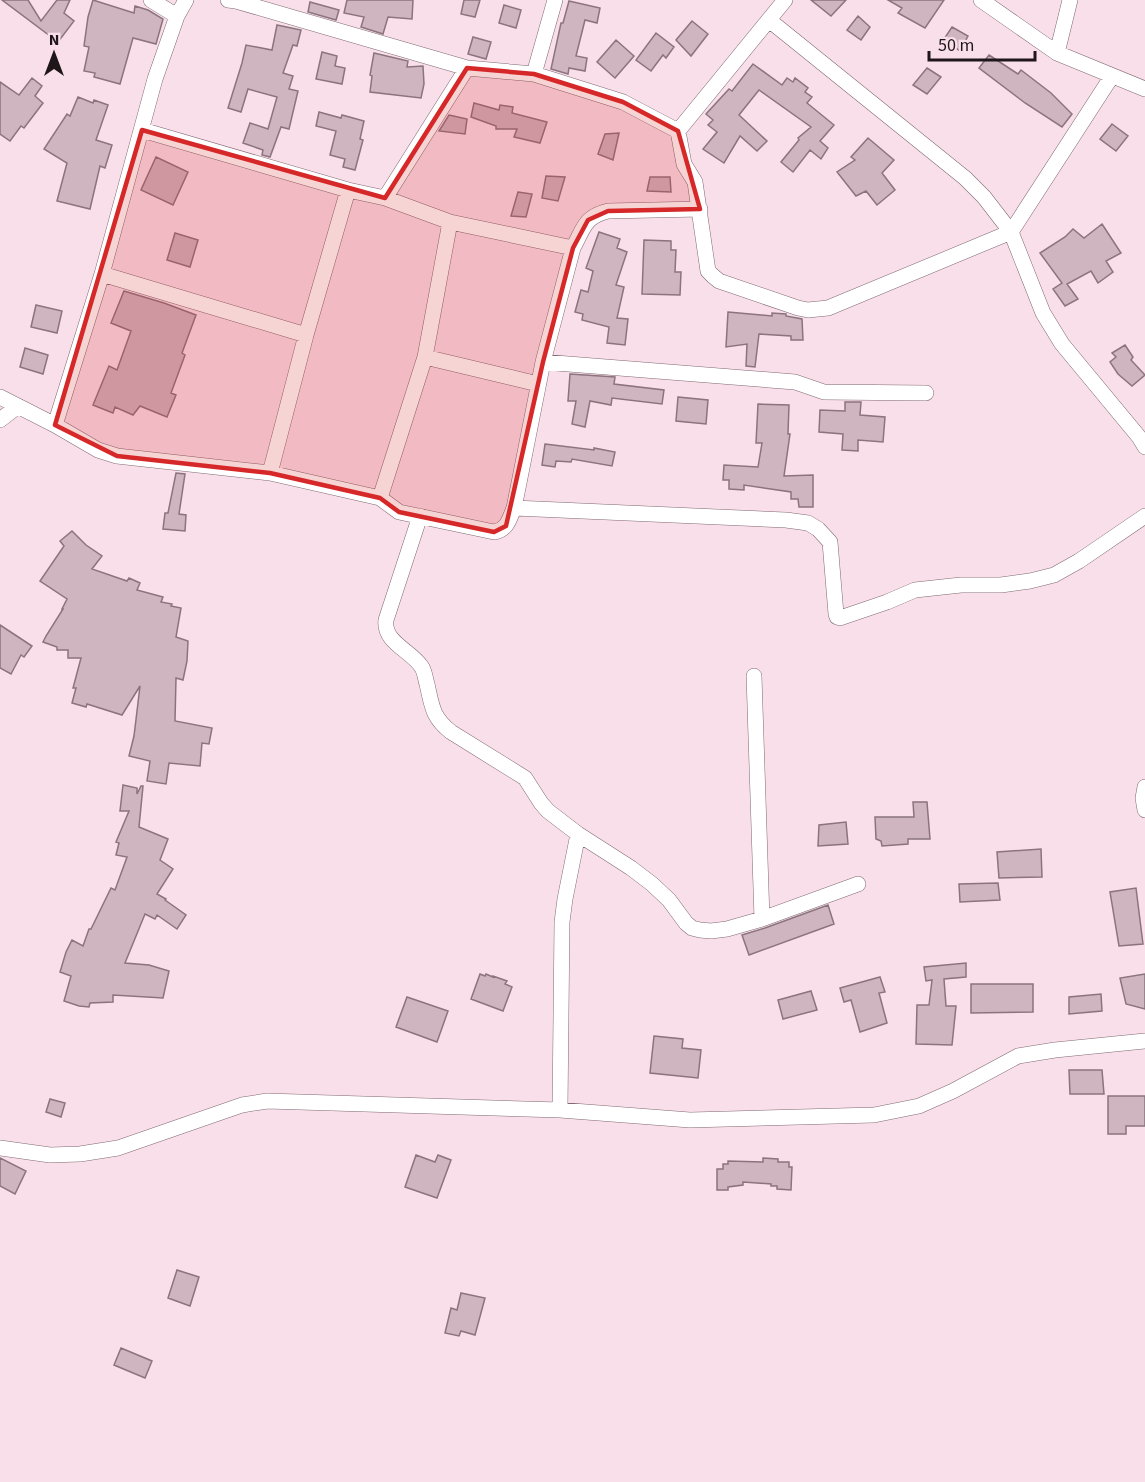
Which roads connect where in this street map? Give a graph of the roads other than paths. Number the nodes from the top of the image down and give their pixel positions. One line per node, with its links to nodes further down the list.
1 (151, 0): 8 (street)
2 (186, 0): 8 (street)
3 (234, 0): 11 (street)
4 (555, 0): 12 (street)
5 (785, 0): 9 (street)
6 (981, 0): 10 (street)
7 (1070, 0): 10 (street)
8 (177, 16): 15 (street)
9 (769, 20): 16 (street); 21 (street)
10 (1057, 53): 13 (street)
11 (467, 68): 12 (street); 18 (street)
12 (534, 74): 16 (street)
13 (1112, 76): 14 (street); 21 (street)
14 (1145, 89)
15 (142, 130): 17 (street); 23 (street)
16 (678, 131): 19 (street)
17 (348, 190): 18 (street); 24 (street)
18 (385, 198): 20 (street)
19 (700, 209): 21 (street); 22 (street)
20 (450, 222): 22 (street); 25 (street)
21 (1011, 232): 33 (street)
22 (573, 248): 26 (street)
23 (102, 274): 24 (street); 32 (street)
24 (306, 335): 34 (street)
25 (426, 357): 27 (street); 35 (street)
26 (543, 362): 27 (street); 28 (street)
27 (538, 384): 36 (street)
28 (926, 393)
29 (0, 397): 30 (street)
30 (18, 406): 31 (street); 32 (street)
31 (0, 420)
32 (55, 425): 34 (street)
33 (1145, 447)
34 (270, 473): 35 (street)
35 (380, 498): 37 (street)
36 (514, 508): 37 (street); 38 (street)
37 (420, 516): 42 (street)
38 (1145, 516)
39 (754, 676): 44 (street)
40 (1145, 787): 41 (street)
41 (1145, 810)
42 (578, 834): 44 (street); 46 (street)
43 (858, 884): 44 (street)
44 (762, 919)
45 (1145, 1041): 46 (street)
46 (560, 1110): 47 (street)
47 (0, 1148)

